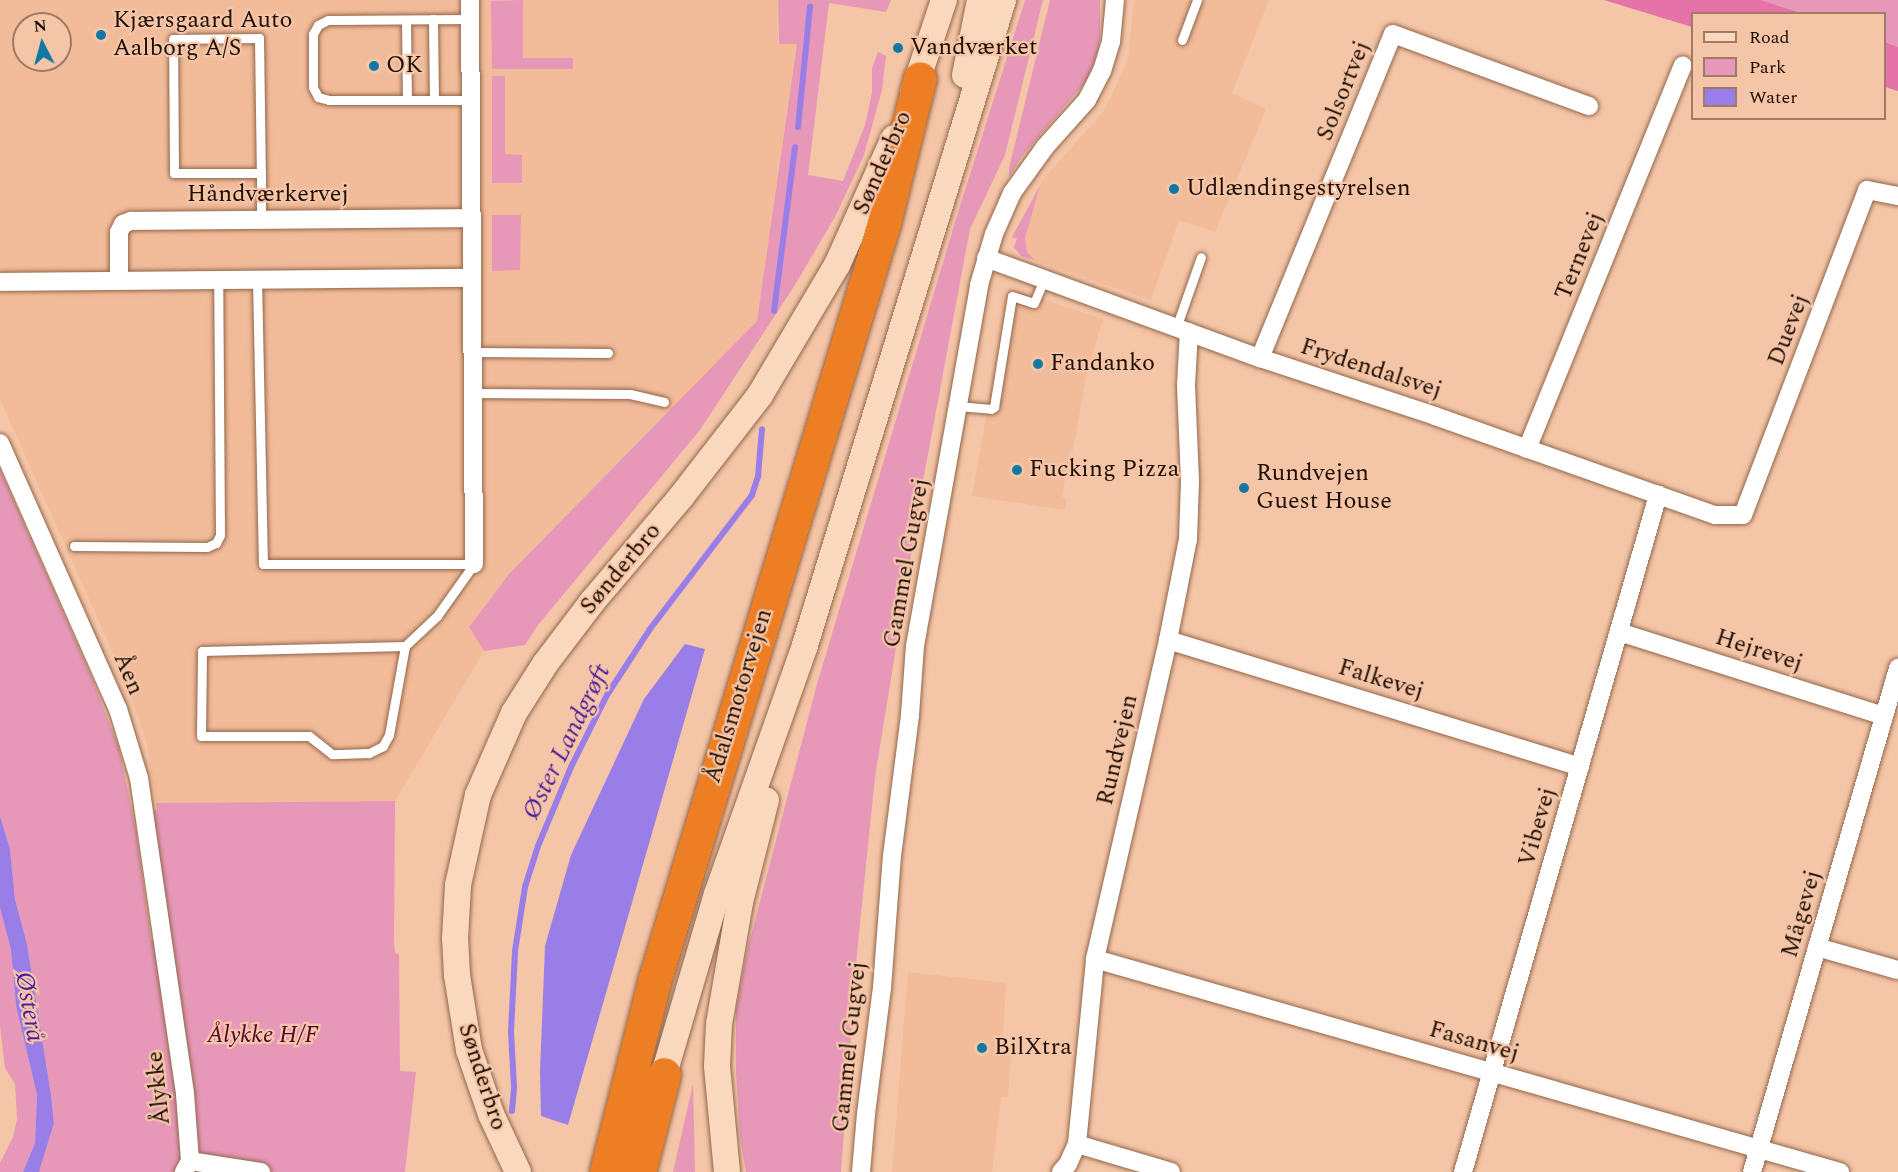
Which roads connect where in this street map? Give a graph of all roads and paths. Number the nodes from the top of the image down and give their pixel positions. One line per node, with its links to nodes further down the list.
1 (471, 0): 8 (street)
2 (944, 0): 11 (street, Sønderbro)
3 (980, 0): 21 (street)
4 (1003, 0): 21 (street)
5 (1116, 0): 23 (street, Gammel Gugvej)
6 (1197, 0): 10 (lane)
7 (433, 19): 8 (lane); 9 (lane); 14 (lane)
8 (471, 19): 15 (street)
9 (406, 20): 13 (lane); 13 (lane)
10 (1182, 40)
11 (920, 78): 60 (street, Sønderbro); 61 (highway, Ådalsmotorvejen)
12 (1684, 78): 38 (street, Ternevej)
13 (407, 100): 14 (lane)
14 (434, 100): 15 (lane)
15 (471, 100): 19 (street)
16 (1589, 106): 33 (street, Solsortvej)
17 (261, 173): 17 (lane); 20 (lane)
18 (1898, 196): 40 (street, Duevej)
19 (472, 218): 20 (street, Håndværkervej); 24 (street)
20 (261, 219): 27 (street, Håndværkervej)
21 (936, 219): 45 (street)
22 (1201, 257): 30 (lane)
23 (986, 258): 28 (street, Frydendalsvej); 36 (street, Gammel Gugvej)
24 (472, 278): 26 (street); 31 (street)
25 (218, 279): 26 (street); 27 (street); 41 (lane)
26 (257, 279): 42 (lane)
27 (119, 280): 29 (street)
28 (1044, 280): 30 (street, Frydendalsvej); 36 (lane)
29 (0, 282)
30 (1182, 330): 33 (street, Frydendalsvej); 44 (street, Rundvejen)
31 (473, 352): 32 (lane); 34 (street)
32 (608, 353)
33 (1260, 358): 38 (street, Frydendalsvej)
34 (473, 393): 35 (lane); 42 (street)
35 (664, 402)
36 (958, 406): 64 (street, Gammel Gugvej)
37 (0, 443): 50 (street, Åen)
38 (1527, 449): 39 (street, Frydendalsvej)
39 (1658, 495): 40 (street, Frydendalsvej); 43 (street, Vibevej)
40 (1743, 515)
41 (74, 546)
42 (474, 564): 46 (lane)
43 (1619, 632): 48 (street, Hejrevej); 49 (street, Vibevej)
44 (1168, 640): 49 (street, Falkevej); 52 (street, Rundvejen)
45 (805, 645): 55 (street); 63 (street)
46 (405, 646): 46 (lane)
47 (1898, 668): 48 (street, Mågevej)
48 (1884, 716): 51 (street, Mågevej)
49 (1580, 767): 54 (street, Vibevej)
50 (163, 938): 58 (street, Ålykke)
51 (1817, 948): 53 (street); 57 (street, Mågevej)
52 (1095, 958): 54 (street, Fasanvej); 56 (street, Rundvejen)
53 (1898, 970)
54 (1492, 1072): 57 (street, Fasanvej); 67 (street, Vibevej)
55 (664, 1074): 62 (highway)
56 (1077, 1144): 65 (street, Rundvejen); 66 (street)
57 (1758, 1149): 68 (street, Mågevej); 69 (street, Fasanvej)
58 (187, 1167): 59 (street, Ålykke)
59 (261, 1172)
60 (518, 1172)
61 (606, 1172)
62 (639, 1172)
63 (727, 1172)
64 (861, 1172)
65 (1061, 1172)
66 (1171, 1172)
67 (1462, 1172)
68 (1752, 1172)
69 (1840, 1172)

